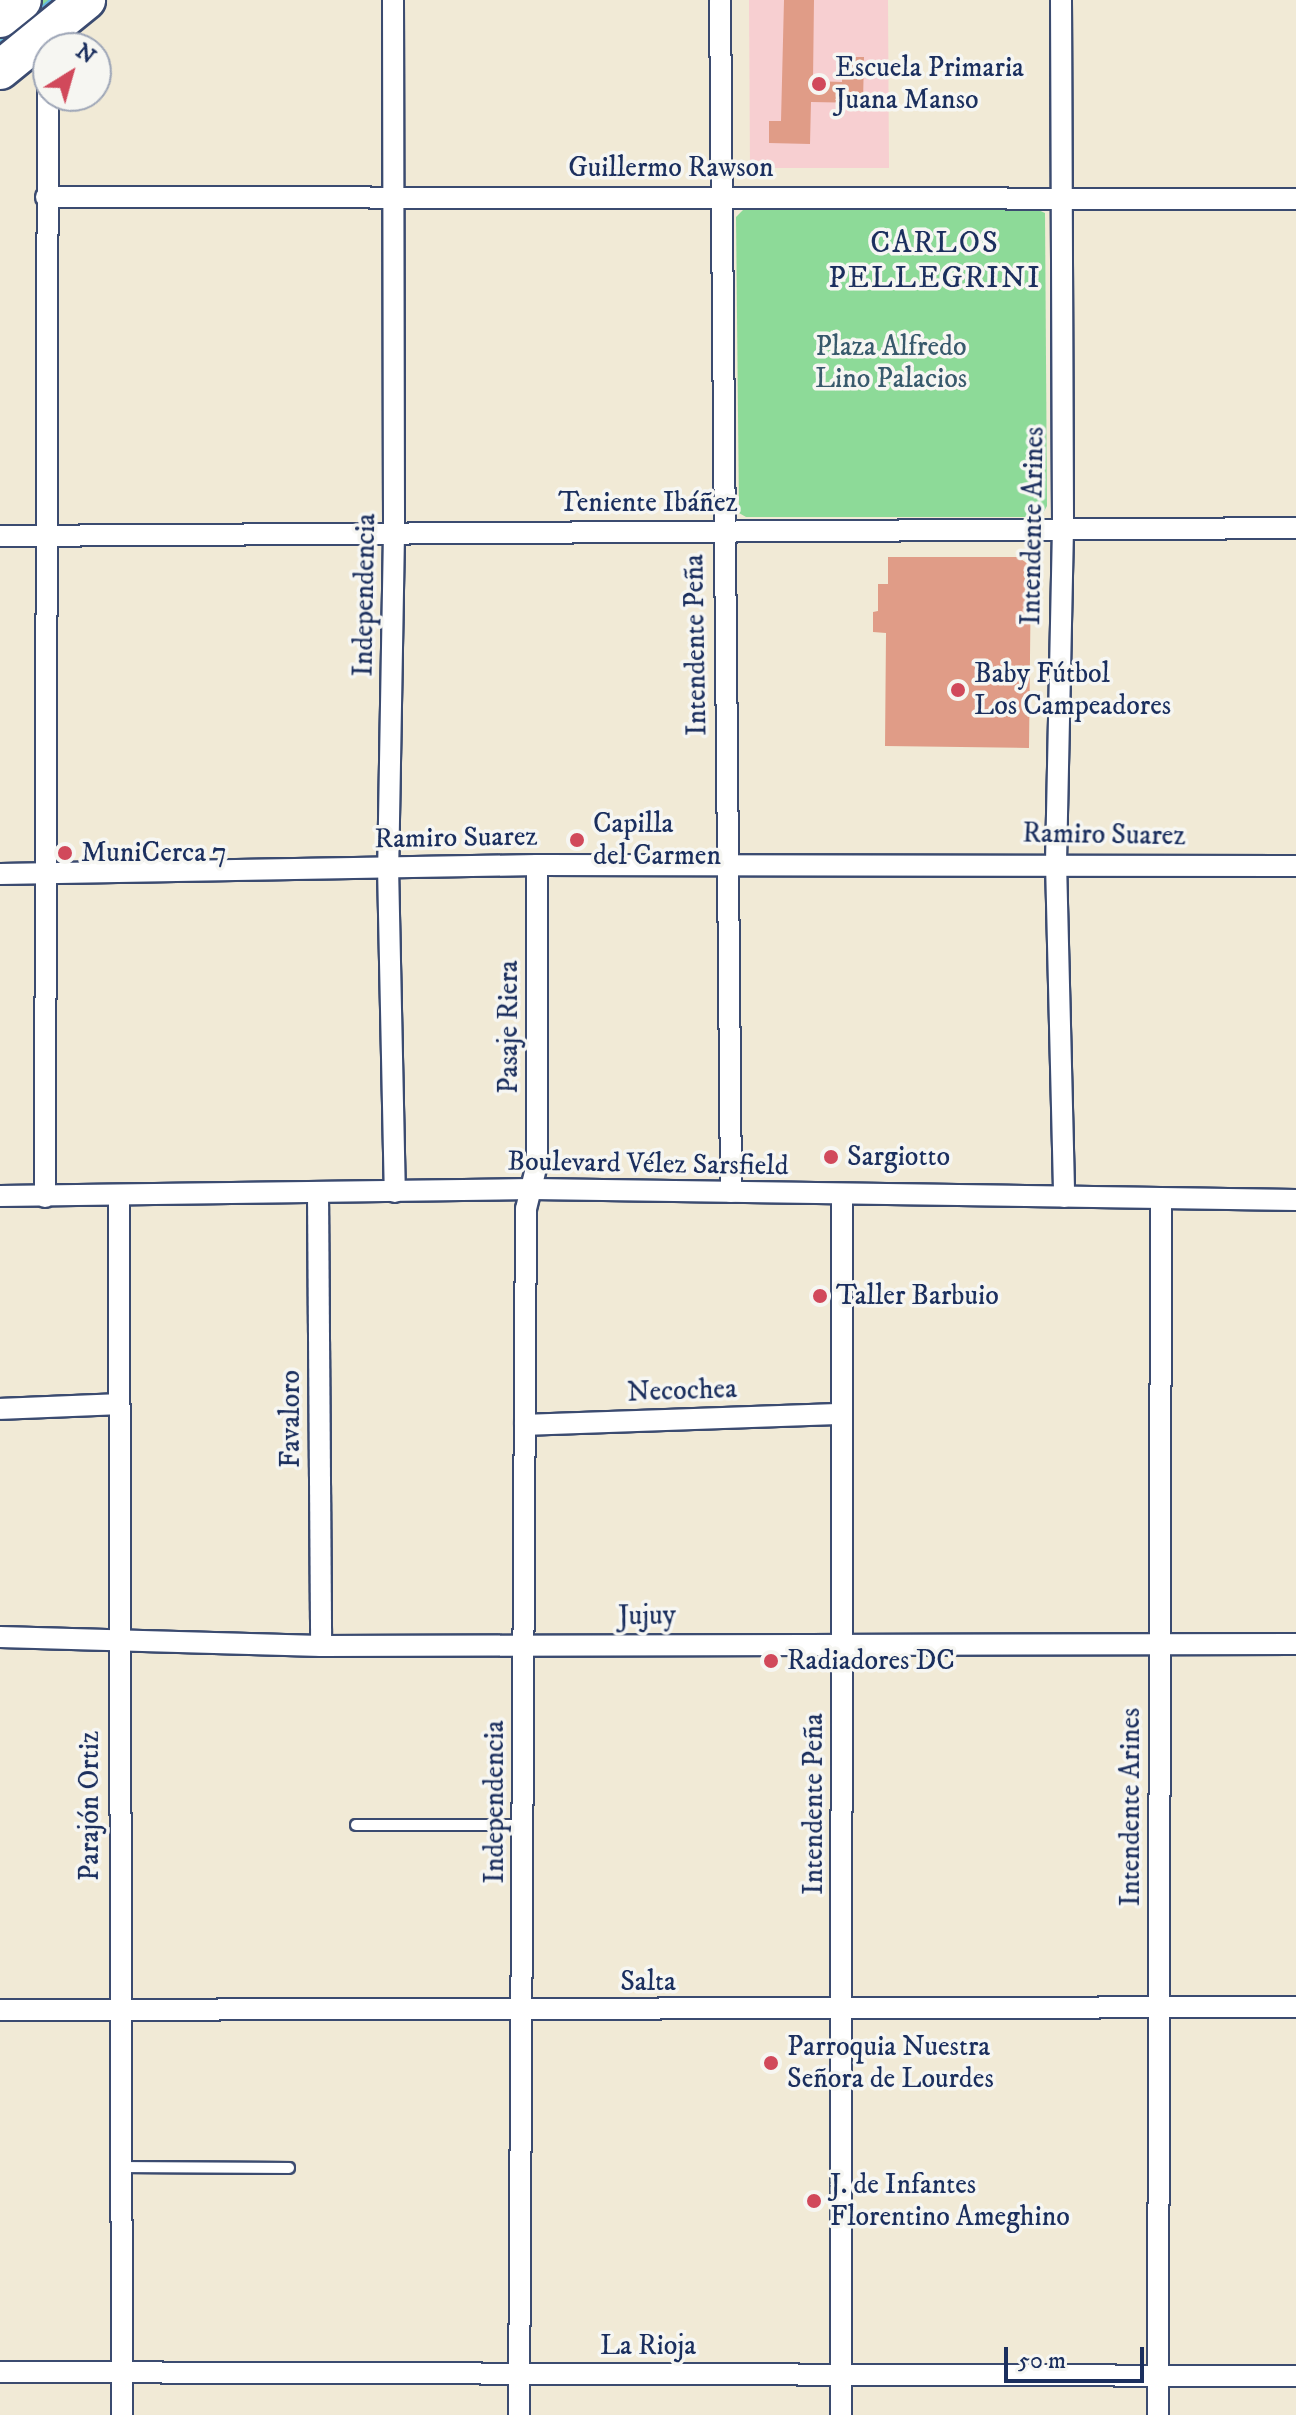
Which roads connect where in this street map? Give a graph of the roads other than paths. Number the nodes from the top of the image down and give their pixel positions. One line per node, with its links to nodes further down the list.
1 (22, 0): 6 (highway)
2 (86, 0): 7 (highway)
3 (393, 0): 11 (street, Independencia)
4 (720, 0): 12 (street, Intendente Peña)
5 (1061, 0): 15 (street, Intendente Arines)
6 (0, 18)
7 (61, 32)
8 (32, 55): 9 (highway)
9 (0, 70)
10 (47, 112): 13 (street)
11 (394, 195): 12 (street, Guillermo Rawson); 13 (street, Guillermo Rawson); 19 (street, Independencia)
12 (721, 195): 15 (street, Guillermo Rawson); 18 (street, Intendente Peña)
13 (46, 197): 20 (street)
14 (1296, 199): 15 (street, Guillermo Rawson)
15 (1062, 200): 16 (street, Intendente Arines)
16 (1063, 528): 17 (street, Teniente Ibáñez); 18 (street, Teniente Ibáñez); 22 (street, Intendente Arines)
17 (1296, 528)
18 (722, 531): 19 (street, Teniente Ibáñez); 23 (street, Intendente Peña)
19 (394, 533): 20 (street, Teniente Ibáñez); 25 (street, Independencia)
20 (46, 535): 21 (street, Teniente Ibáñez); 28 (street)
21 (0, 536)
22 (1056, 862): 23 (street, Ramiro Suarez); 26 (street, Ramiro Suarez); 37 (street, Intendente Arines)
23 (728, 864): 24 (street, Ramiro Suarez); 31 (street, Intendente Peña)
24 (537, 865): 25 (street, Ramiro Suarez); 29 (street, Pasaje Riera)
25 (388, 866): 28 (street, Ramiro Suarez); 30 (street, Independencia)
26 (1296, 866)
27 (0, 874): 28 (street, Ramiro Suarez)
28 (45, 875): 35 (street)
29 (532, 1189): 30 (street, Boulevard Vélez Sarsfield); 31 (street, Boulevard Vélez Sarsfield); 43 (street, Independencia)
30 (395, 1192): 32 (street, Boulevard Vélez Sarsfield)
31 (731, 1192): 33 (street, Boulevard Vélez Sarsfield)
32 (318, 1193): 36 (street, Boulevard Vélez Sarsfield); 48 (street, Favaloro)
33 (842, 1194): 37 (street, Boulevard Vélez Sarsfield); 42 (street, Intendente Peña)
34 (0, 1196): 35 (street, Boulevard Vélez Sarsfield)
35 (45, 1197): 36 (street, Boulevard Vélez Sarsfield)
36 (119, 1197): 40 (street, Parajón Ortiz)
37 (1064, 1197): 38 (street, Boulevard Vélez Sarsfield)
38 (1161, 1199): 39 (street, Boulevard Vélez Sarsfield); 50 (street, Intendente Arines)
39 (1296, 1200)
40 (118, 1404): 41 (street); 45 (street, Parajón Ortiz)
41 (0, 1409)
42 (842, 1414): 43 (street, Necochea); 46 (street, Intendente Peña)
43 (525, 1425): 49 (street, Independencia)
44 (0, 1637): 45 (street, Jujuy)
45 (117, 1640): 48 (street, Jujuy); 55 (street, Parajón Ortiz)
46 (842, 1641): 49 (street, Jujuy); 50 (street, Jujuy); 57 (street, Intendente Peña)
47 (1296, 1644): 50 (street, Jujuy)
48 (321, 1646): 49 (street, Jujuy)
49 (524, 1646): 52 (street, Independencia)
50 (1160, 1646): 58 (street, Intendente Arines)
51 (356, 1825): 52 (lane)
52 (522, 1825): 56 (street, Independencia)
53 (1296, 2007): 58 (street, Salta)
54 (0, 2010): 55 (street, Salta)
55 (119, 2010): 56 (street, Salta); 59 (street, Parajón Ortiz)
56 (522, 2010): 57 (street, Salta); 63 (street, Independencia)
57 (841, 2010): 58 (street, Salta); 64 (street, Intendente Peña)
58 (1159, 2010): 65 (street, Intendente Arines)
59 (121, 2167): 60 (lane); 62 (street, Parajón Ortiz)
60 (289, 2168)
61 (0, 2372): 62 (street, La Rioja)
62 (122, 2372): 63 (street, La Rioja); 67 (street, Parajón Ortiz)
63 (520, 2373): 64 (street, La Rioja); 68 (street, Independencia)
64 (841, 2374): 65 (street, La Rioja); 69 (street, Intendente Peña)
65 (1158, 2376): 66 (street, La Rioja); 70 (street, Intendente Arines)
66 (1296, 2376)
67 (122, 2415)
68 (519, 2415)
69 (841, 2415)
70 (1158, 2415)

